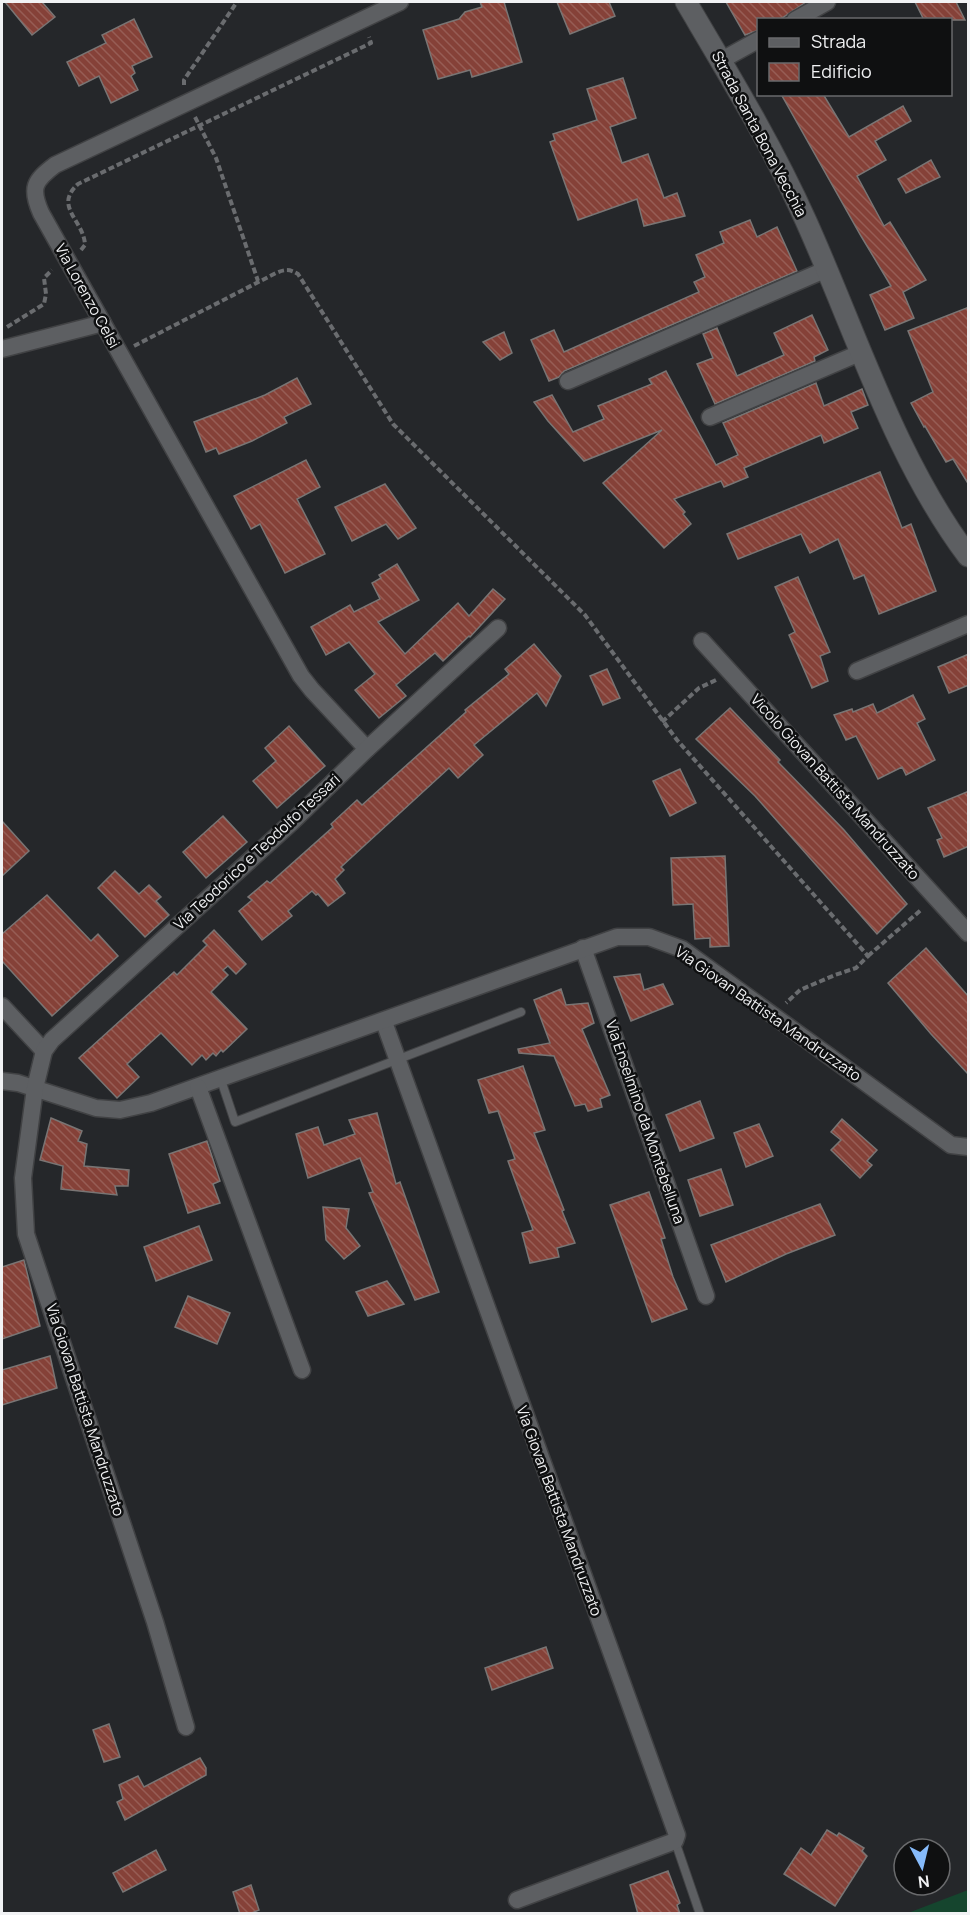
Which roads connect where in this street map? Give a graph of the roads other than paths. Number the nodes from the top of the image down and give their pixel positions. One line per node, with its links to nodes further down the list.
1 (400, 2): 8 (street, Via Lorenzo Celsi)
2 (686, 2): 6 (street, Strada Santa Bona Vecchia)
3 (827, 2): 4 (street)
4 (799, 18)
5 (757, 40): 6 (street)
6 (720, 61): 7 (street, Strada Santa Bona Vecchia)
7 (827, 269): 10 (street, Strada Santa Bona Vecchia); 11 (street)
8 (103, 323): 9 (street); 18 (street, Via Lorenzo Celsi)
9 (2, 349)
10 (862, 352): 12 (street); 13 (street, Strada Santa Bona Vecchia)
11 (568, 381)
12 (710, 417)
13 (969, 556)
14 (969, 624): 17 (street)
15 (498, 628): 18 (street, Via Teodorico e Teodolfo Tessari)
16 (702, 641): 19 (street, Vicolo Giovan Battista Mandruzzato)
17 (857, 671)
18 (367, 749): 24 (street, Via Teodorico e Teodolfo Tessari)
19 (969, 933)
20 (583, 948): 23 (street, Via Giovan Battista Mandruzzato); 30 (street, Via Giovan Battista Mandruzzato); 31 (street, Via Enselmino da Montebelluna)
21 (2, 1006): 24 (street)
22 (521, 1012): 25 (lane)
23 (384, 1022): 25 (street, Via Giovan Battista Mandruzzato); 26 (street, Via Giovan Battista Mandruzzato)
24 (44, 1051): 29 (street, Via Teodorico e Teodolfo Tessari)
25 (397, 1061): 26 (lane); 34 (street, Via Giovan Battista Mandruzzato)
26 (221, 1080): 28 (street, Via Giovan Battista Mandruzzato)
27 (2, 1081): 29 (street, Via Giovan Battista Mandruzzato)
28 (198, 1087): 29 (street, Via Giovan Battista Mandruzzato); 32 (street)
29 (35, 1088): 33 (street, Via Giovan Battista Mandruzzato)
30 (969, 1148)
31 (706, 1296)
32 (302, 1370)
33 (186, 1727)
34 (675, 1841): 35 (street); 36 (lane)
35 (517, 1900)
36 (700, 1914)

